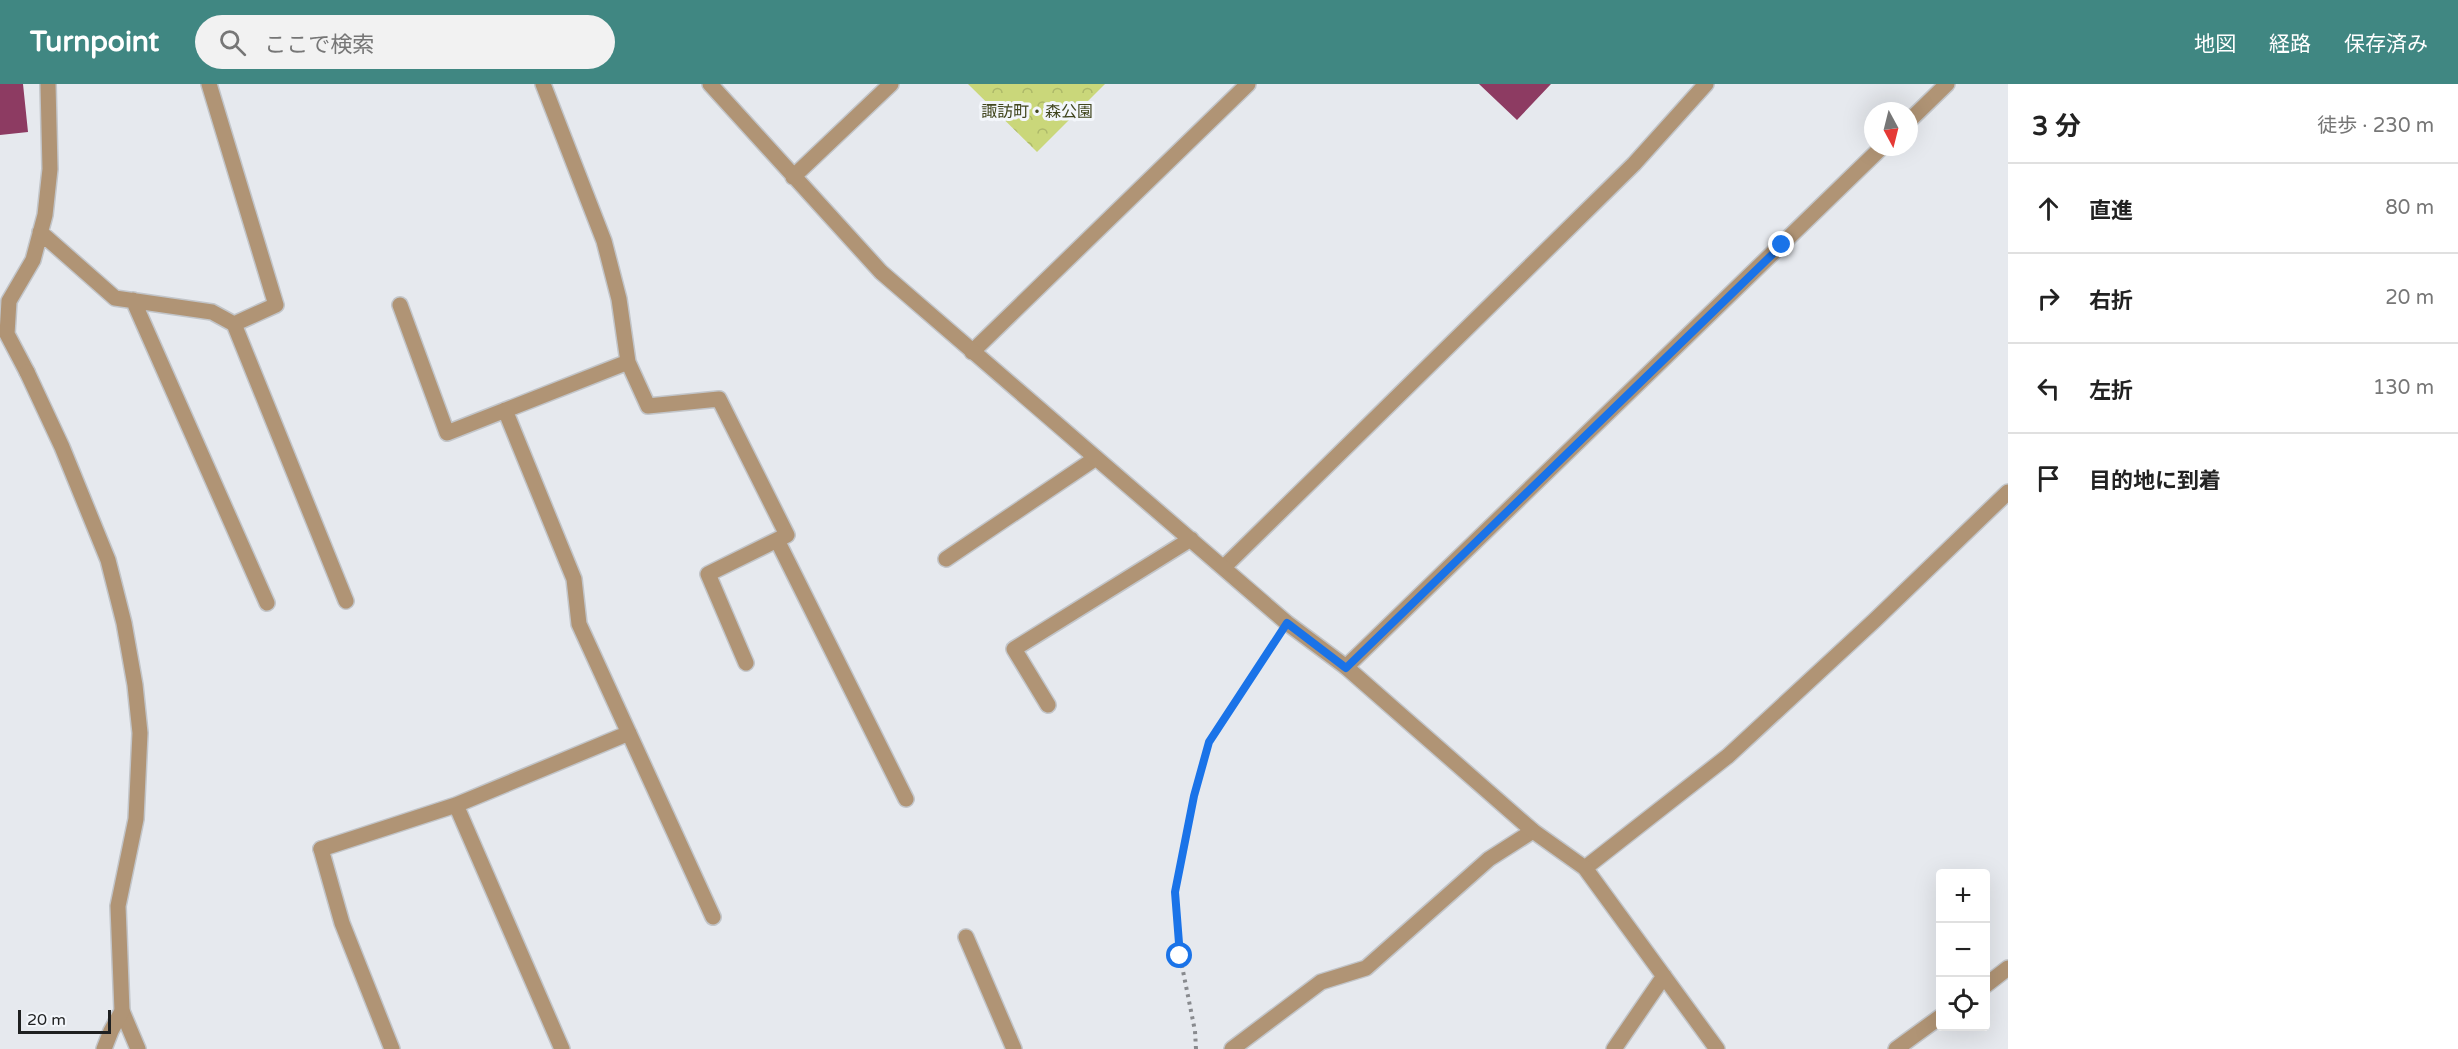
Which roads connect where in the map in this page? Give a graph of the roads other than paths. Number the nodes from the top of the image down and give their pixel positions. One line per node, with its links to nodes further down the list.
1 (48, 84): 12 (street)
2 (209, 84): 15 (street)
3 (543, 84): 17 (street)
4 (710, 84): 11 (street)
5 (891, 84): 11 (street)
6 (1248, 84): 16 (street)
7 (1706, 84): 24 (street)
8 (1947, 84): 9 (street)
9 (1918, 112)
10 (1873, 156): 28 (street)
11 (793, 177): 16 (street)
12 (40, 232): 13 (street); 40 (street)
13 (133, 300): 15 (street); 26 (street)
14 (400, 305): 18 (street)
15 (234, 324): 25 (street)
16 (972, 352): 19 (street)
17 (628, 362): 18 (street); 22 (street)
18 (505, 410): 30 (street)
19 (1096, 458): 21 (street); 23 (street)
20 (2008, 492): 34 (street)
21 (1191, 539): 24 (street); 29 (street)
22 (777, 540): 27 (street); 31 (street)
23 (946, 559)
24 (1224, 567): 28 (street)
25 (346, 601)
26 (267, 603)
27 (746, 663)
28 (1346, 668): 33 (street)
29 (1048, 705)
30 (629, 733): 32 (street); 35 (street)
31 (906, 799)
32 (456, 805): 44 (street); 45 (street)
33 (1533, 831): 34 (street); 47 (street)
34 (1585, 868): 38 (street)
35 (713, 916)
36 (966, 937): 46 (street)
37 (2008, 968): 39 (street)
38 (1664, 976): 48 (street); 49 (street)
39 (1990, 982)
40 (122, 1011): 42 (street); 43 (street)
41 (1936, 1021): 50 (street)
42 (104, 1049)
43 (138, 1049)
44 (392, 1049)
45 (562, 1049)
46 (1014, 1049)
47 (1232, 1049)
48 (1614, 1049)
49 (1717, 1049)
50 (1896, 1049)

